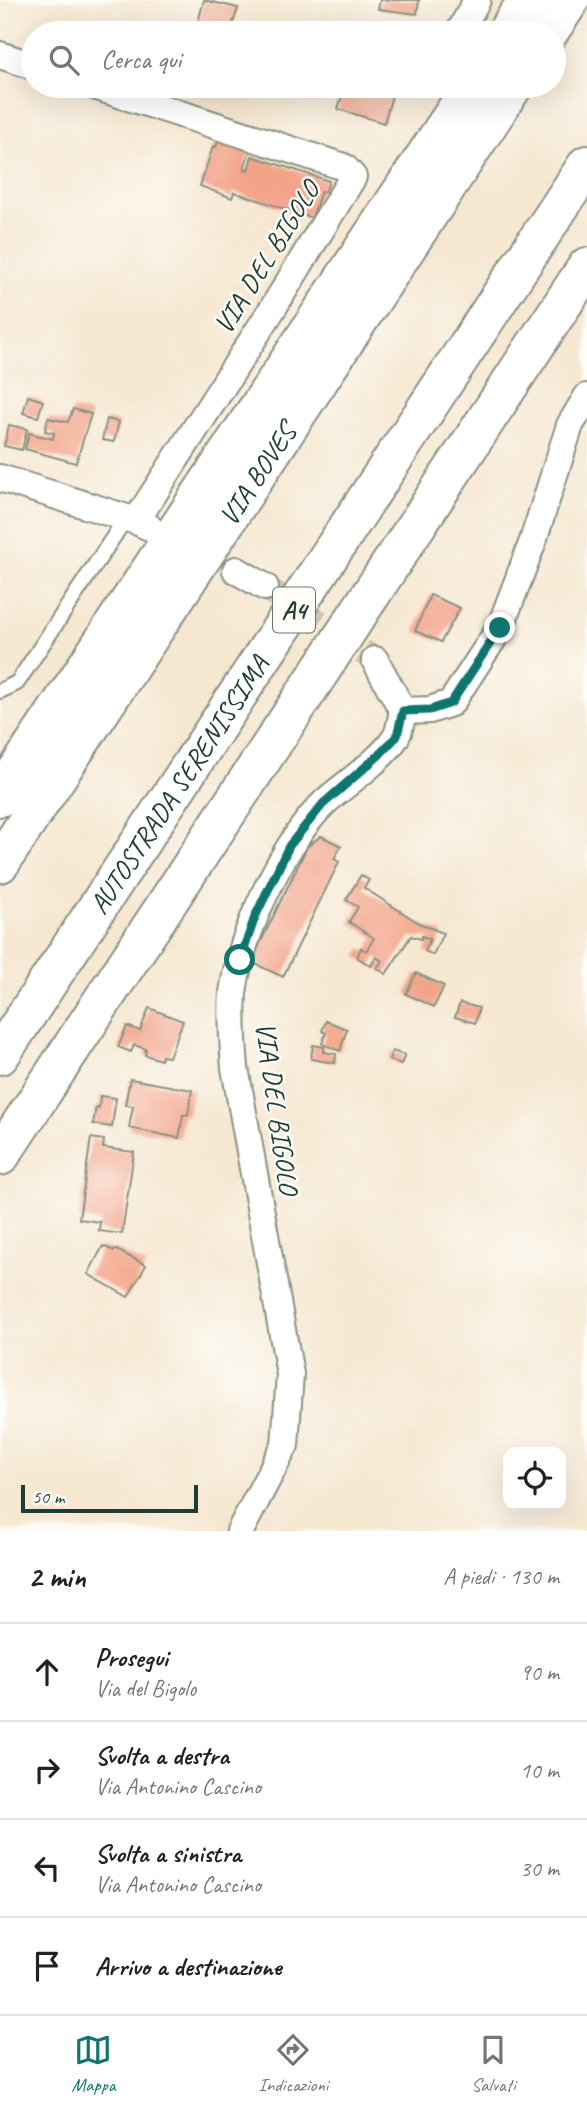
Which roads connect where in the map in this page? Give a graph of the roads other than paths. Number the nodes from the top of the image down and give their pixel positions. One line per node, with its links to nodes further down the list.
1 (477, 0): 4 (street)
2 (528, 0): 5 (highway)
3 (570, 0): 6 (highway)
4 (466, 21)
5 (514, 21)
6 (556, 21)
7 (0, 55): 8 (street)
8 (21, 62)
9 (131, 98): 16 (street, VIA DEL BIGOLO)
10 (464, 98): 22 (highway, VIA BOVES)
11 (505, 98): 23 (highway, VIA BOVES)
12 (587, 165): 24 (highway, AUTOSTRADA SERENISSIMA / A4)
13 (587, 267): 25 (highway, AUTOSTRADA SERENISSIMA / A4)
14 (587, 397): 21 (street)
15 (0, 478): 16 (street)
16 (137, 522): 20 (lane)
17 (236, 570): 18 (street)
18 (265, 587)
19 (375, 660): 21 (street)
20 (0, 691)
21 (403, 711): 26 (street, VIA DEL BIGOLO)
22 (0, 797)
23 (0, 863)
24 (0, 1055)
25 (0, 1156)
26 (240, 1531)

